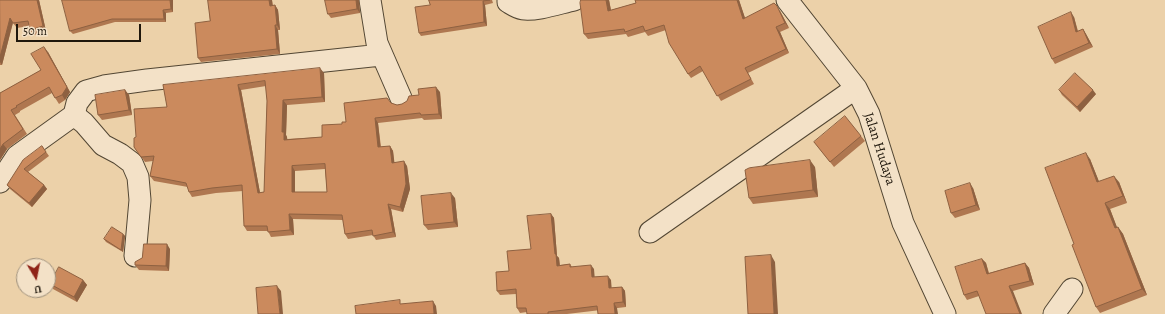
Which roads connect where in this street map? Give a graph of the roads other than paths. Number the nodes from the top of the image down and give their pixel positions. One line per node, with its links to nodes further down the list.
1 (370, 0): 5 (street)
2 (508, 0): 3 (street)
3 (574, 0)
4 (787, 0): 6 (street, Jalan Hudaya)
5 (381, 55): 7 (street); 8 (street)
6 (856, 88): 10 (street); 13 (street, Jalan Hudaya)
7 (402, 98)
8 (74, 114): 9 (street); 11 (street)
9 (0, 182)
10 (650, 232)
11 (135, 256)
12 (1072, 289): 14 (street)
13 (942, 313)
14 (1054, 314)

